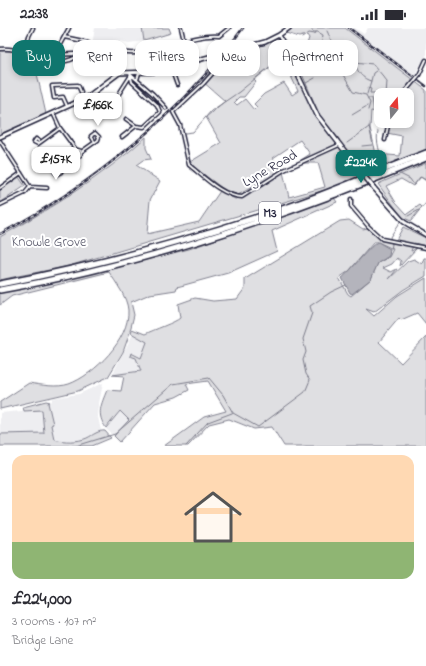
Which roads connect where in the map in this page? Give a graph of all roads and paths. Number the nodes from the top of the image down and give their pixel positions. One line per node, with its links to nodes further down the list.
1 (33, 28): 8 (street)
2 (69, 28): 7 (street)
3 (181, 28): 11 (street)
4 (229, 28): 12 (street)
5 (289, 28): 6 (street)
6 (279, 35): 13 (street); 44 (street)
7 (64, 37): 9 (street); 10 (street)
8 (28, 40)
9 (62, 40)
10 (78, 40)
11 (184, 40)
12 (188, 40)
13 (260, 43)
14 (0, 49): 15 (street)
15 (12, 49)
16 (426, 60): 26 (street, bridge)
17 (127, 73): 19 (street)
18 (135, 73): 19 (street)
19 (130, 74): 24 (street); 29 (street); 35 (street)
20 (113, 76): 28 (street)
21 (138, 76): 24 (street)
22 (174, 76): 25 (street)
23 (210, 76): 44 (street, Lyne Road)
24 (137, 80): 32 (street)
25 (177, 85)
26 (408, 88)
27 (81, 92): 30 (street)
28 (94, 93): 30 (street); 31 (street)
29 (115, 100)
30 (68, 107): 33 (street)
31 (102, 107)
32 (166, 108)
33 (53, 113): 36 (street); 38 (street)
34 (126, 119): 35 (street)
35 (136, 126): 39 (street)
36 (60, 128): 43 (street); 45 (street)
37 (388, 128): 40 (street)
38 (0, 136)
39 (122, 137)
40 (385, 140)
41 (0, 141): 51 (street)
42 (94, 141): 46 (street)
43 (40, 142)
44 (339, 145): 57 (street, bridge)
45 (77, 151): 46 (street); 48 (street)
46 (81, 152): 48 (street)
47 (426, 153): 59 (highway, M3)
48 (76, 155): 50 (street)
49 (426, 158): 60 (highway, M3)
50 (58, 168)
51 (21, 173): 52 (street); 53 (street)
52 (30, 187): 54 (street); 56 (street)
53 (0, 188)
54 (47, 188)
55 (351, 199): 58 (street)
56 (0, 205)
57 (426, 235)
58 (426, 248)
59 (0, 284)
60 (0, 290)

